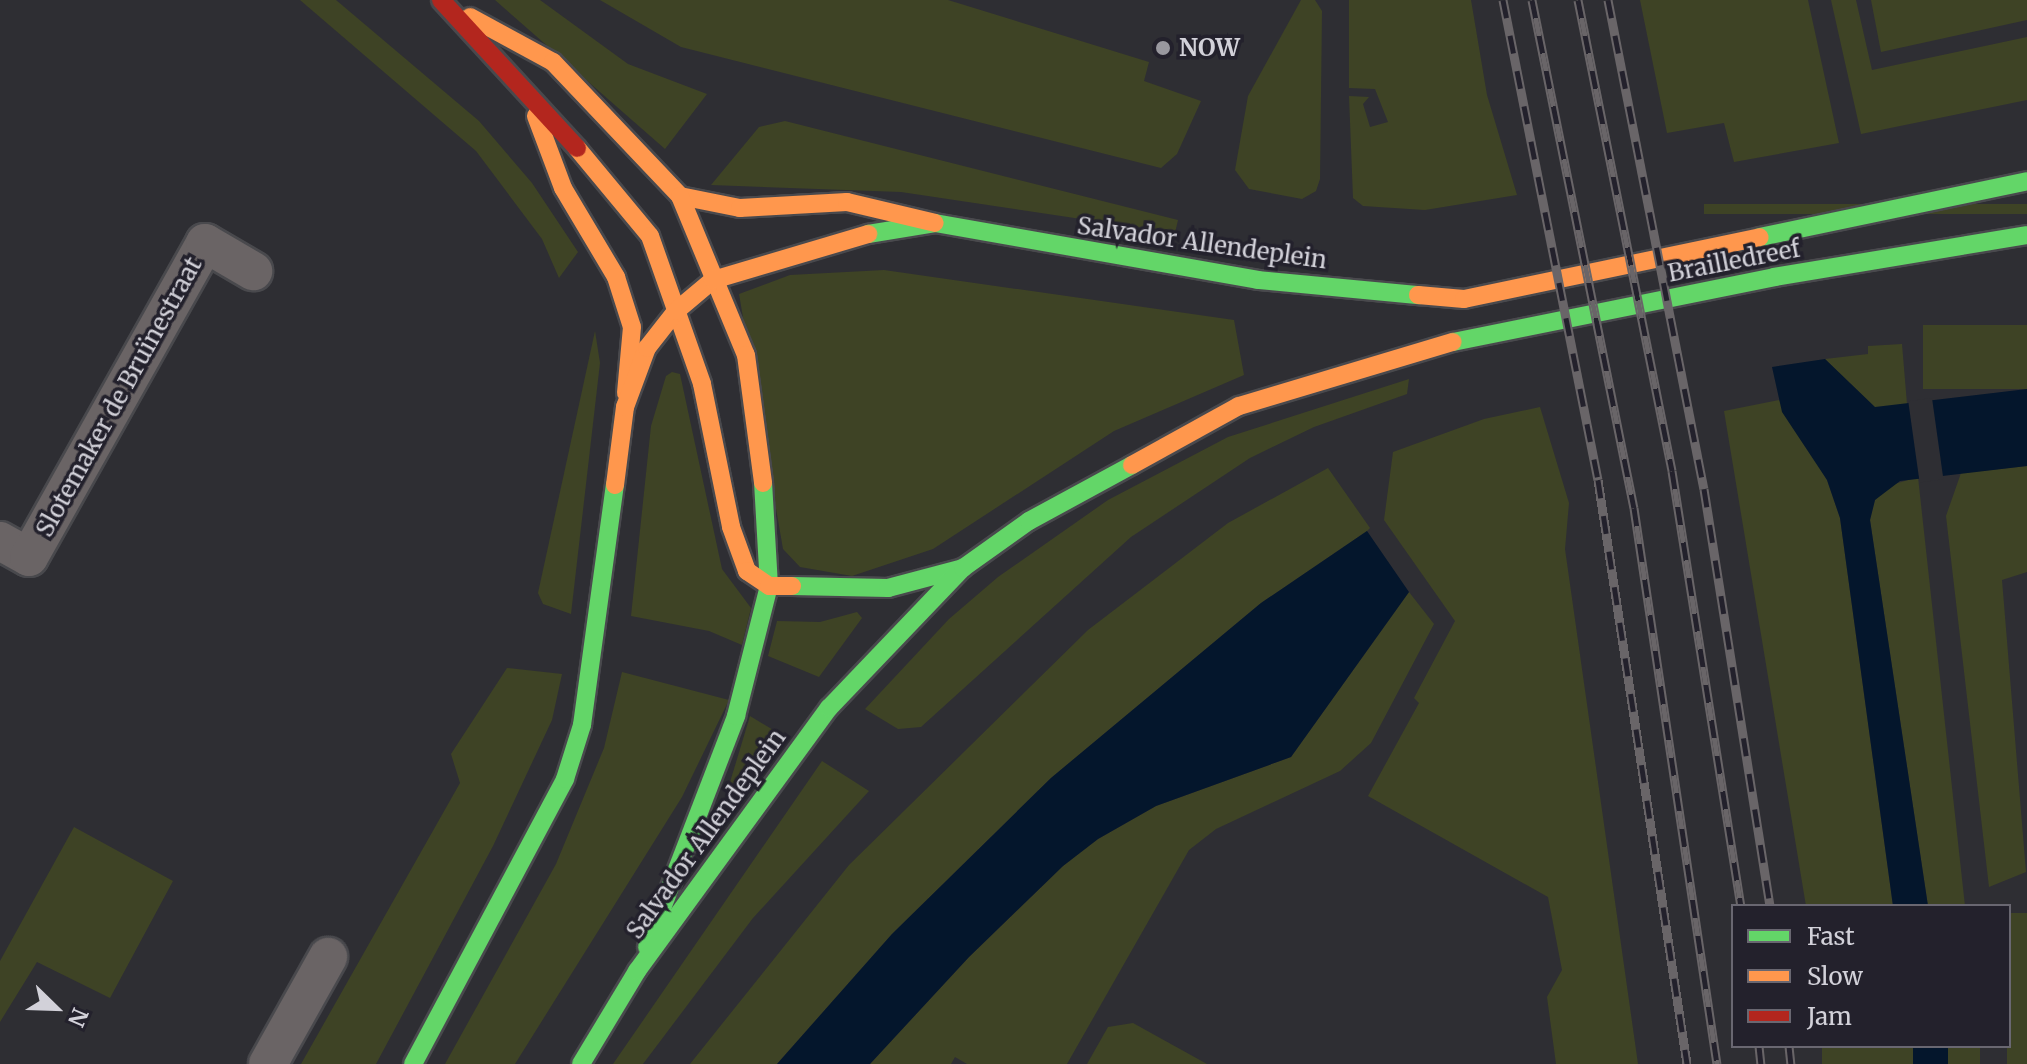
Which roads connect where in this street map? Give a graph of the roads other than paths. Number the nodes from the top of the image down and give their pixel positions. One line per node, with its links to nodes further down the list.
1 (440, 0): 2 (main road); 4 (main road, Salvador Allendeplein)
2 (531, 102): 10 (main road); 12 (main road, Salvador Allendeplein)
3 (2027, 181): 9 (main road, Brailledreef)
4 (680, 196): 5 (main road, Salvador Allendeplein); 8 (main road, Salvador Allendeplein)
5 (935, 223): 8 (main road, Salvador Allendeplein); 9 (main road, Salvador Allendeplein)
6 (2027, 235): 11 (main road, Brailledreef)
7 (253, 271): 13 (street, Slotemaker de Bruïnestraat)
8 (713, 280): 10 (main road, Salvador Allendeplein); 15 (main road, Salvador Allendeplein)
9 (1464, 299)
10 (676, 311): 12 (main road, Salvador Allendeplein); 15 (main road)
11 (1451, 342): 14 (main road, Salvador Allendeplein)
12 (625, 407): 19 (main road, Salvador Allendeplein)
13 (15, 549)
14 (963, 568): 15 (main road, Salvador Allendeplein); 17 (main road, Salvador Allendeplein)
15 (769, 586): 17 (main road, Salvador Allendeplein)
16 (328, 957): 18 (street)
17 (637, 971): 20 (main road)
18 (268, 1064)
19 (413, 1064)
20 (581, 1064)

